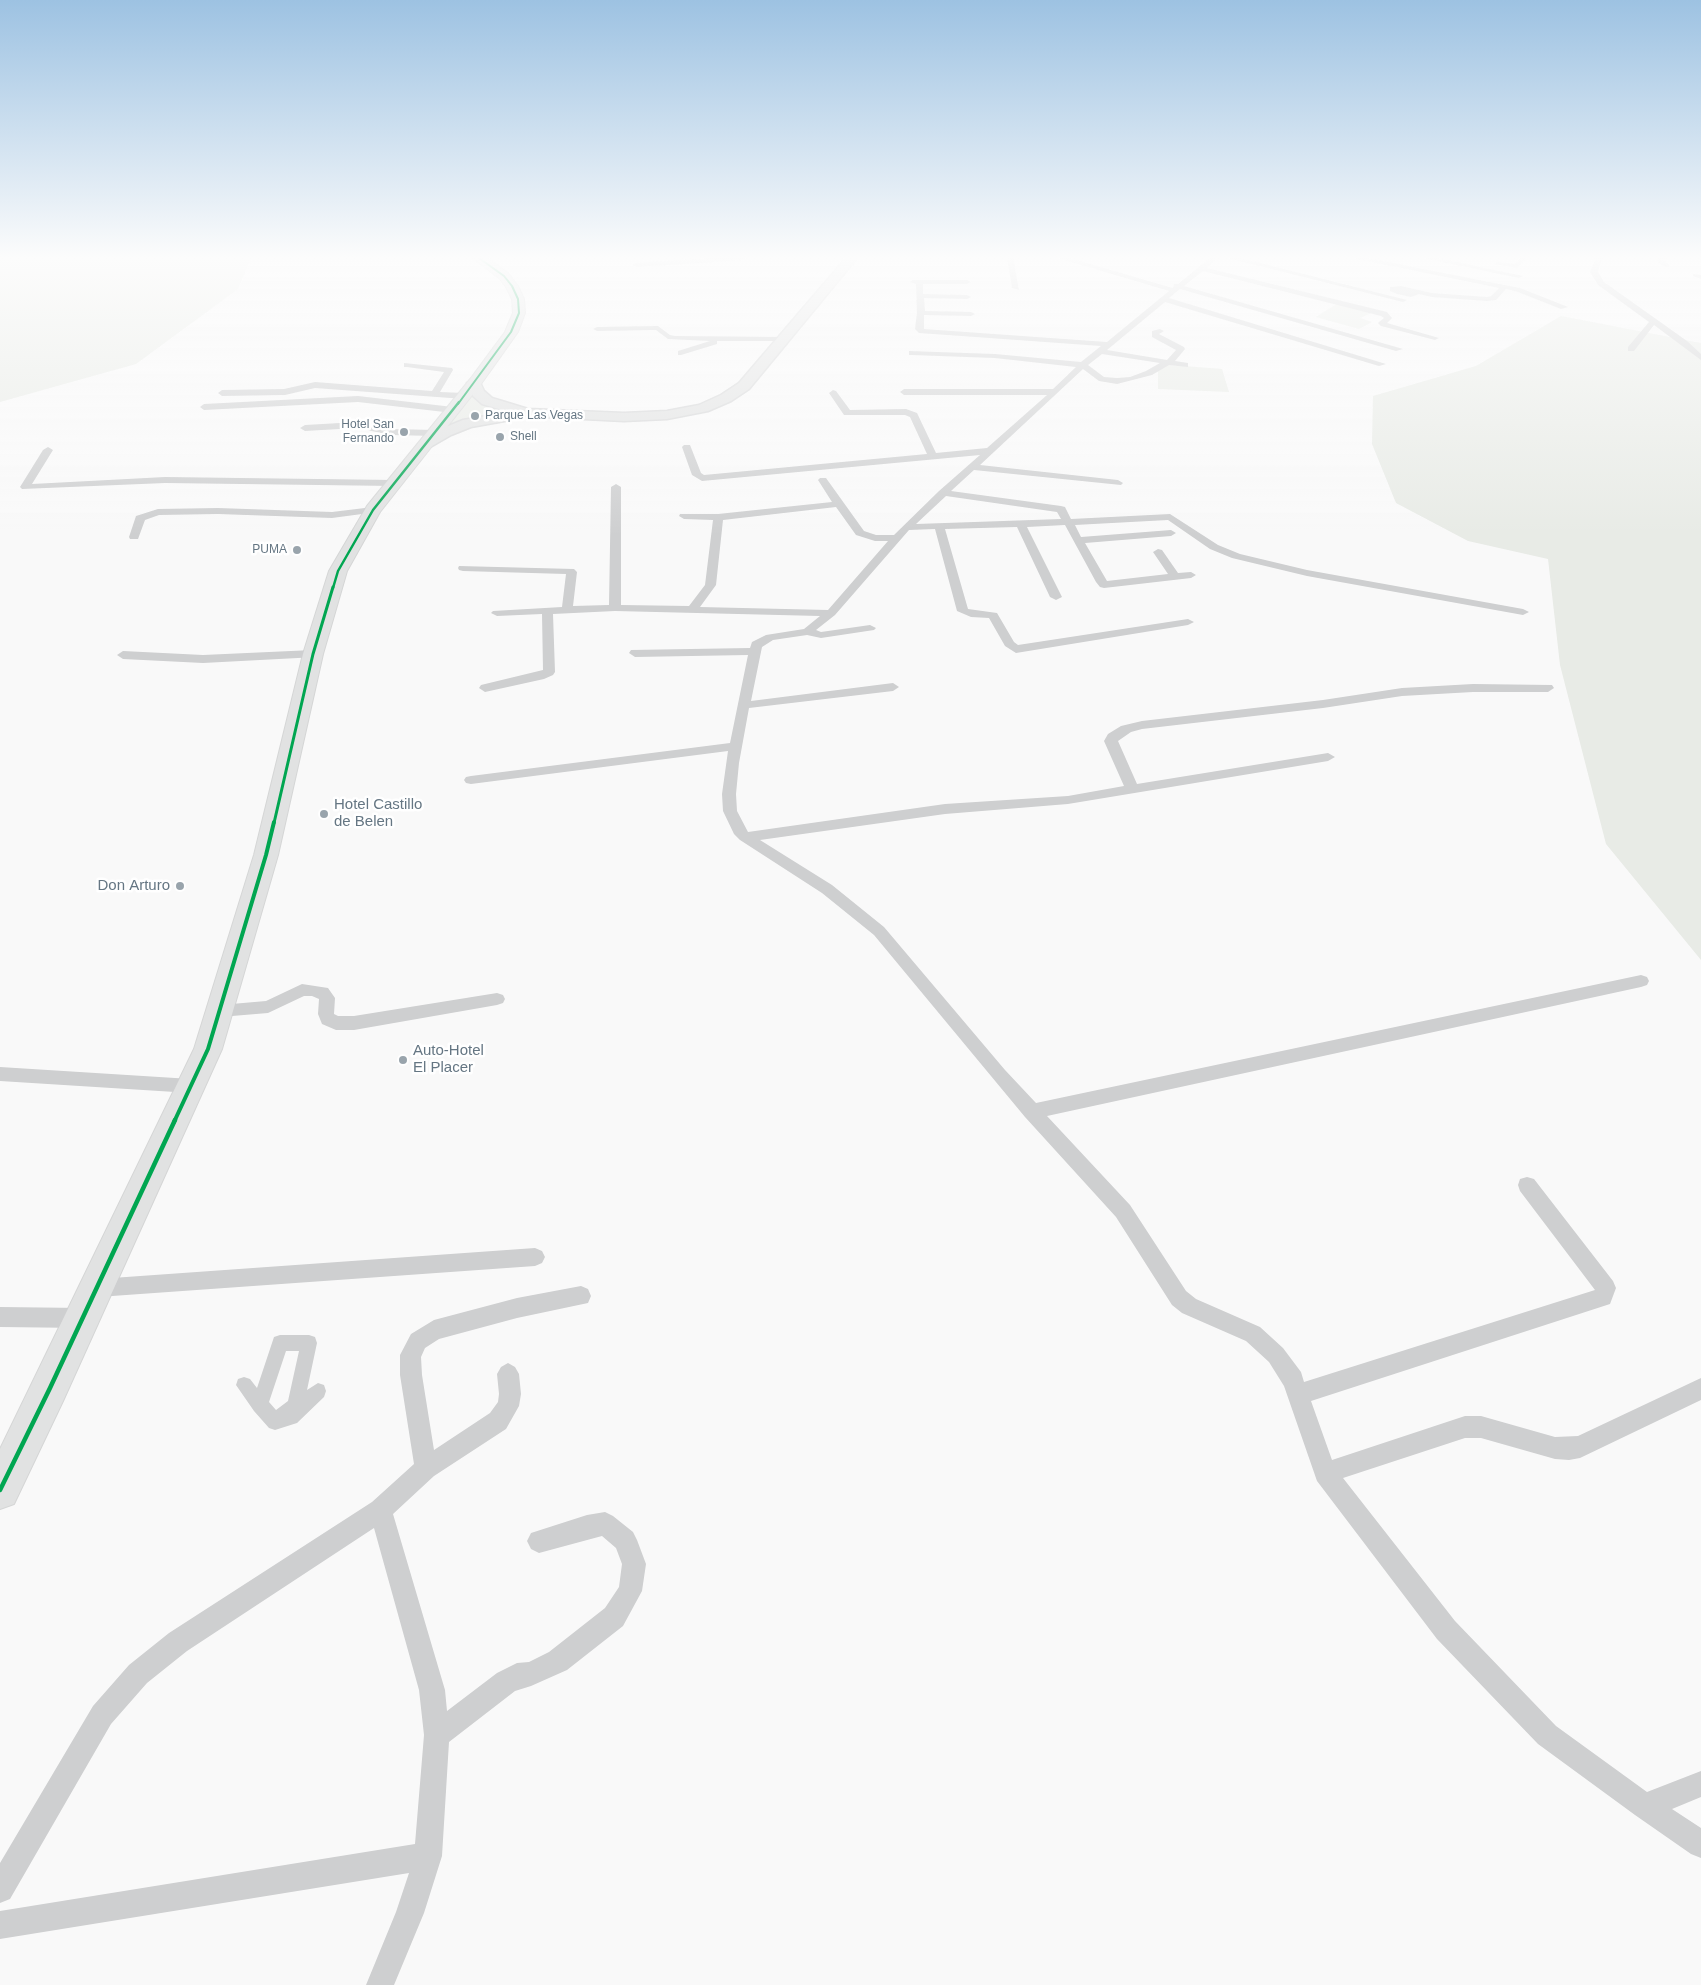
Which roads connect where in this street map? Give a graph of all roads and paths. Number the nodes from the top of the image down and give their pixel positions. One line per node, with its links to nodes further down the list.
1 (497, 351): 20 (highway)
2 (688, 351): 8 (street)
3 (775, 351): 23 (main road)
4 (785, 351): 23 (main road)
5 (1100, 351): 10 (street); 13 (street)
6 (1179, 351): 10 (street)
7 (1337, 351): 11 (street)
8 (681, 353)
9 (912, 353): 13 (street)
10 (1168, 362): 13 (street); 14 (street)
11 (1382, 364)
12 (407, 365): 19 (street)
13 (1083, 365): 16 (street)
14 (1186, 365)
15 (904, 392): 16 (street)
16 (1055, 392): 28 (street)
17 (222, 393): 19 (street)
18 (833, 393): 29 (street)
19 (434, 394): 20 (street)
20 (464, 396): 21 (street); 22 (main road); 25 (highway)
21 (204, 407)
22 (527, 414): 23 (main road); 25 (main road)
23 (602, 418)
24 (305, 428): 25 (street)
25 (431, 438): 32 (highway)
26 (687, 447): 29 (street)
27 (48, 450): 32 (street)
28 (989, 451): 29 (street); 30 (street)
29 (933, 456)
30 (970, 467): 33 (street); 35 (street)
31 (823, 480): 36 (street)
32 (395, 483): 37 (highway)
33 (1118, 483)
34 (616, 487): 53 (street)
35 (942, 493): 40 (street); 42 (street)
36 (839, 504): 39 (street); 46 (street)
37 (373, 510): 45 (street); 65 (highway)
38 (684, 516): 39 (street)
39 (718, 517): 55 (street)
40 (1069, 522): 41 (street); 47 (street); 57 (street)
41 (1020, 524): 43 (street); 52 (street)
42 (906, 527): 43 (street); 46 (street)
43 (940, 527): 60 (street)
44 (1172, 533): 47 (street)
45 (134, 537)
46 (895, 538): 59 (street)
47 (1079, 540): 51 (street)
48 (1158, 552): 51 (street)
49 (463, 568): 54 (street)
50 (1191, 576): 51 (street)
51 (1175, 577)
52 (1056, 597)
53 (615, 608): 54 (street); 55 (street)
54 (567, 610): 56 (street)
55 (692, 610): 59 (street)
56 (548, 611): 58 (street); 68 (street)
57 (1523, 612)
58 (497, 613)
59 (831, 613): 62 (street)
60 (1188, 622)
61 (870, 628): 62 (street)
62 (807, 632): 63 (street)
63 (755, 651): 64 (street); 70 (street)
64 (635, 653)
65 (313, 654): 66 (street); 78 (highway)
66 (124, 656)
67 (893, 687): 70 (street)
68 (485, 688)
69 (1548, 688): 74 (street)
70 (745, 706): 71 (street)
71 (736, 746): 73 (street); 75 (street)
72 (1328, 757): 74 (street)
73 (472, 780)
74 (1132, 788): 75 (street)
75 (744, 837): 81 (street)
76 (1641, 981): 81 (street)
77 (497, 999): 78 (street)
78 (220, 1011): 80 (highway)
79 (0, 1074): 80 (street)
80 (192, 1086): 84 (highway)
81 (1031, 1112): 92 (street)
82 (1527, 1185): 92 (street)
83 (535, 1257): 84 (street)
84 (98, 1288): 87 (highway)
85 (581, 1296): 95 (street)
86 (0, 1317): 87 (street)
87 (83, 1318): 97 (highway)
88 (508, 1374): 95 (street)
89 (244, 1385): 93 (street)
90 (1701, 1388): 96 (street)
91 (318, 1391): 94 (street)
92 (1298, 1395): 96 (street)
93 (260, 1405): 94 (street); 94 (street)
94 (275, 1422)
95 (426, 1468): 98 (street)
96 (1325, 1473): 102 (street)
97 (0, 1490)
98 (380, 1510): 100 (street); 105 (street)
99 (538, 1541): 100 (street)
100 (437, 1735): 104 (street)
101 (1701, 1784): 102 (street)
102 (1644, 1806): 103 (street)
103 (1701, 1844)
104 (428, 1856): 106 (street); 107 (street)
105 (0, 1889)
106 (0, 1925)
107 (380, 1985)

